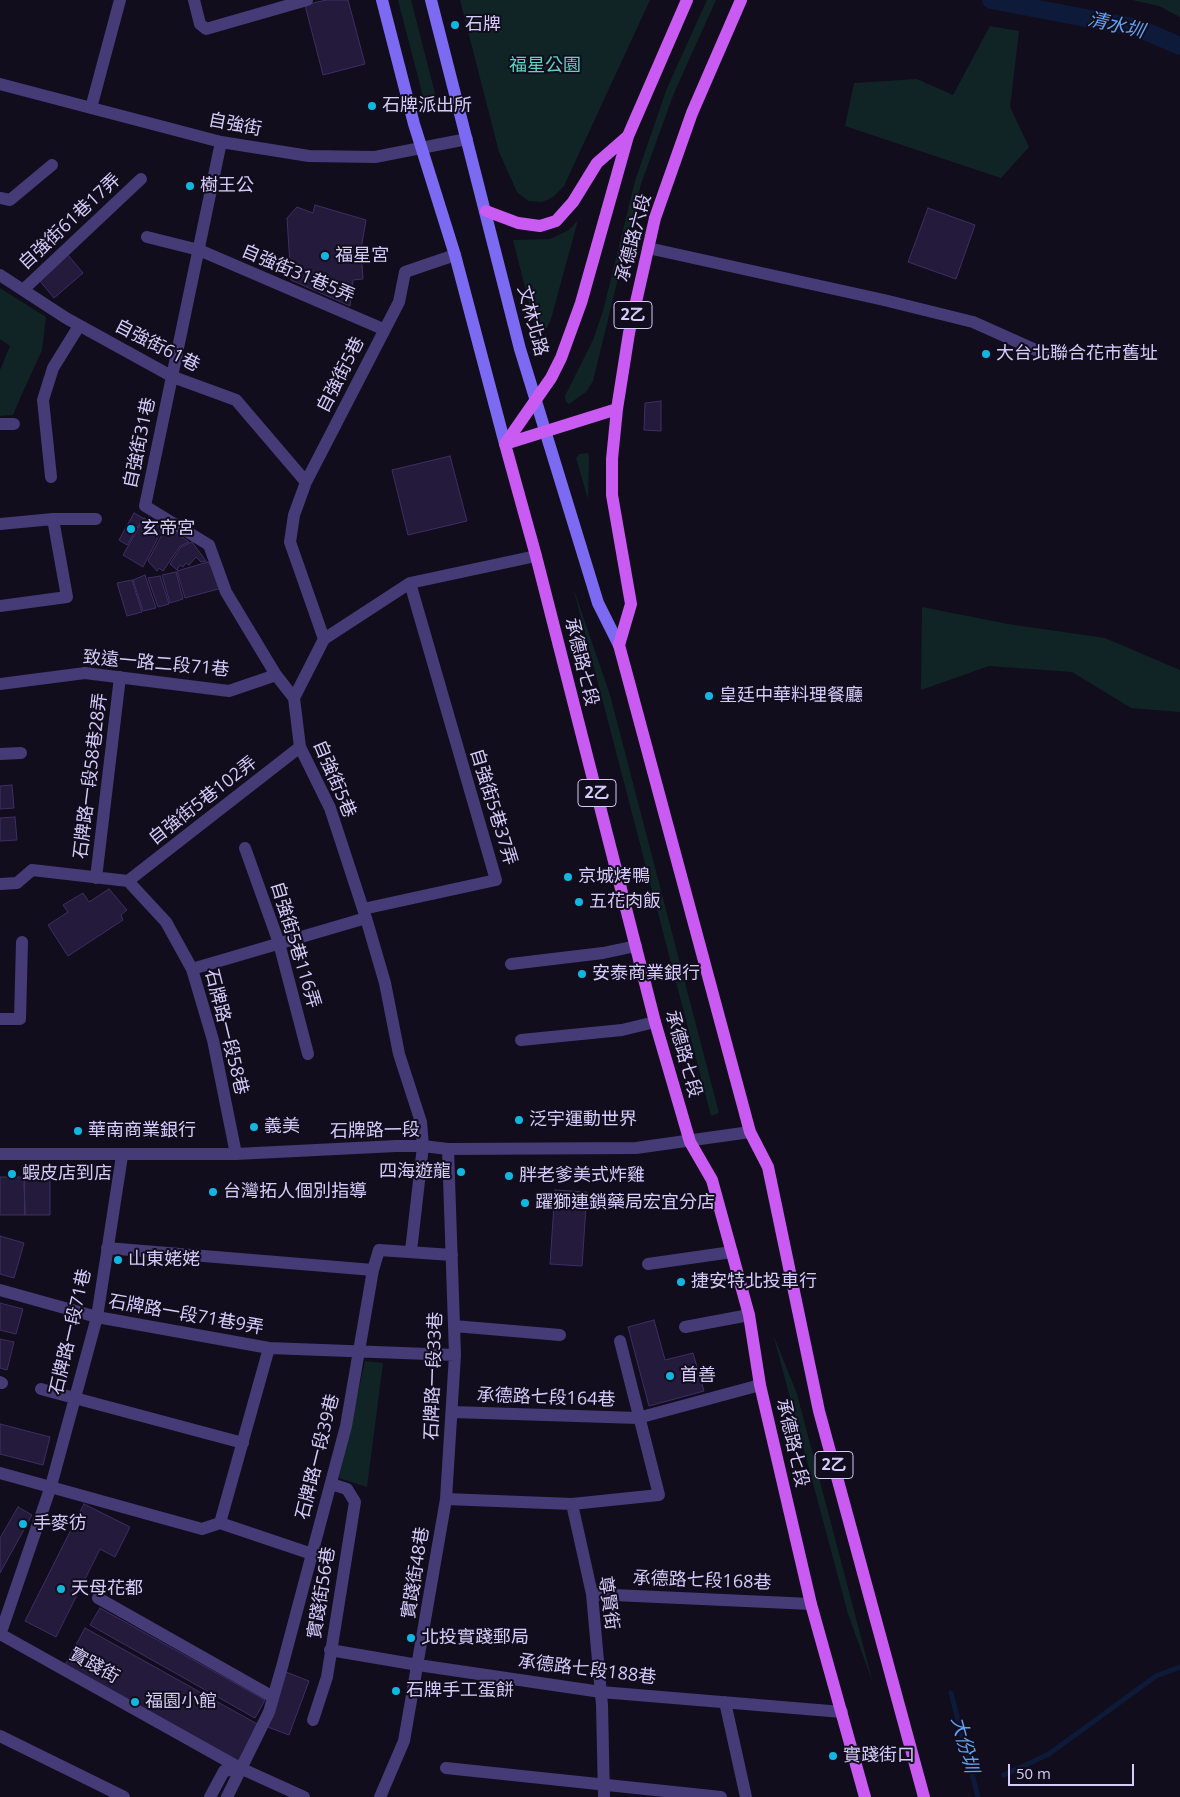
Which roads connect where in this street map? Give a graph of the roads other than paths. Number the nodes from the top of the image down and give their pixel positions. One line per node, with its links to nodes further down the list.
1 (120, 0): 9 (street)
2 (194, 0): 3 (street)
3 (307, 0)
4 (382, 0): 13 (main road)
5 (431, 0): 11 (main road, 文林北路)
6 (687, 0): 10 (main road, 承德路六段)
7 (741, 0): 19 (main road, 承德路六段 / 2乙)
8 (0, 84): 9 (street, 自強街)
9 (91, 108): 12 (street, 自強街)
10 (628, 136): 17 (main road); 28 (main road, 承德路六段)
11 (467, 139): 13 (street, 自強街); 17 (main road, 文林北路)
12 (221, 142): 13 (street, 自強街); 20 (street, 自強街31巷)
13 (422, 149): 21 (main road)
14 (52, 165): 16 (street)
15 (141, 179): 23 (street, 自強街61巷17弄)
16 (0, 198)
17 (486, 211): 28 (main road, 文林北路)
18 (147, 237): 20 (street, 自強街31巷5弄)
19 (648, 248): 26 (street); 29 (main road, 承德路六段 / 2乙)
20 (198, 250): 25 (street, 自強街31巷5弄); 27 (street, 自強街31巷)
21 (455, 255): 25 (street, 自強街5巷); 33 (main road)
22 (0, 275): 23 (street, 自強街61巷)
23 (23, 290): 24 (street, 自強街61巷)
24 (79, 326): 27 (street, 自強街61巷); 34 (street)
25 (383, 329): 35 (street, 自強街5巷)
26 (1047, 355)
27 (173, 377): 35 (street, 自強街61巷); 44 (street, 自強街31巷)
28 (537, 399): 32 (main road, 文林北路); 33 (main road)
29 (617, 409): 32 (main road); 43 (main road, 承德路六段 / 2乙)
30 (0, 424): 31 (street)
31 (14, 424)
32 (546, 432): 33 (main road); 43 (main road, 文林北路)
33 (505, 444): 39 (main road, 承德路七段 / 2乙)
34 (51, 477)
35 (306, 482): 42 (street, 自強街5巷)
36 (53, 519): 37 (street); 38 (street); 41 (street)
37 (96, 519)
38 (0, 524)
39 (536, 556): 40 (street); 58 (main road, 承德路七段 / 2乙)
40 (410, 583): 42 (street); 55 (street, 自強街5巷37弄)
41 (0, 606)
42 (324, 639): 47 (street)
43 (619, 645): 65 (main road, 承德路七段 / 2乙)
44 (276, 675): 45 (street, 致遠一路二段71巷); 47 (street, 自強街31巷)
45 (120, 677): 46 (street, 致遠一路二段71巷); 52 (street, 石牌路一段58巷28弄)
46 (0, 684)
47 (294, 698): 48 (street, 自強街5巷)
48 (300, 748): 53 (street, 自強街5巷102弄); 55 (street, 自強街5巷)
49 (21, 753): 50 (street)
50 (0, 754)
51 (245, 848): 57 (street, 自強街5巷116弄)
52 (96, 878): 53 (street); 54 (street)
53 (128, 881): 60 (street, 石牌路一段58巷)
54 (0, 884)
55 (364, 914): 57 (street); 67 (street, 自強街5巷)
56 (22, 942): 61 (street)
57 (279, 944): 60 (street); 64 (street, 自強街5巷116弄)
58 (636, 946): 59 (street); 62 (main road, 承德路七段 / 2乙)
59 (511, 964)
60 (192, 969): 70 (street, 石牌路一段58巷)
61 (0, 1019)
62 (656, 1022): 63 (street); 66 (main road, 承德路七段 / 2乙)
63 (521, 1040)
64 (308, 1054)
65 (750, 1132): 66 (street, 石牌路一段); 124 (main road, 承德路七段 / 2乙)
66 (690, 1142): 68 (street, 石牌路一段); 74 (main road, 承德路七段 / 2乙)
67 (423, 1146): 68 (street, 石牌路一段); 70 (street, 石牌路一段); 73 (street)
68 (448, 1150): 75 (street, 石牌路一段33巷)
69 (0, 1154): 71 (street, 石牌路一段)
70 (236, 1154): 71 (street, 石牌路一段)
71 (122, 1156): 72 (street, 石牌路一段71巷)
72 (107, 1248): 77 (street); 80 (street, 石牌路一段71巷)
73 (411, 1252): 75 (street); 77 (street, 石牌路一段39巷)
74 (732, 1252): 76 (street); 79 (main road, 承德路七段 / 2乙)
75 (452, 1255): 81 (street, 石牌路一段33巷)
76 (648, 1264)
77 (373, 1270): 86 (street, 石牌路一段39巷)
78 (0, 1290): 80 (street, 石牌路一段71巷9弄)
79 (749, 1314): 82 (street); 88 (main road, 承德路七段 / 2乙)
80 (97, 1316): 85 (street, 石牌路一段71巷9弄); 90 (street, 石牌路一段71巷)
81 (454, 1326): 83 (street); 87 (street, 石牌路一段33巷)
82 (685, 1326)
83 (560, 1334)
84 (620, 1341): 92 (street)
85 (269, 1348): 86 (street, 石牌路一段71巷9弄); 93 (street)
86 (359, 1351): 87 (street, 石牌路一段71巷9弄); 95 (street, 石牌路一段39巷)
87 (455, 1355): 91 (street, 石牌路一段33巷)
88 (760, 1385): 92 (street, 承德路七段164巷); 103 (main road, 承德路七段 / 2乙)
89 (41, 1389): 90 (street)
90 (75, 1397): 93 (street); 96 (street, 石牌路一段71巷)
91 (453, 1412): 92 (street, 承德路七段164巷); 97 (street, 石牌路一段33巷)
92 (638, 1418): 98 (street)
93 (242, 1443): 99 (street)
94 (0, 1473): 96 (street)
95 (331, 1484): 100 (street, 石牌路一段39巷); 105 (street, 實踐街56巷)
96 (51, 1486): 99 (street); 104 (street, 石牌路一段71巷)
97 (446, 1499): 98 (street); 106 (street, 實踐街48巷)
98 (572, 1504): 101 (street, 尊賢街)
99 (220, 1523): 100 (street)
100 (312, 1554): 108 (street, 石牌路一段39巷)
101 (592, 1594): 103 (street, 承德路七段168巷); 107 (street, 尊賢街)
102 (98, 1598): 108 (street)
103 (811, 1604): 110 (main road, 承德路七段 / 2乙)
104 (0, 1635): 113 (street, 實踐街)
105 (330, 1650): 106 (street, 承德路七段188巷); 111 (street, 實踐街56巷)
106 (418, 1665): 107 (street, 承德路七段188巷); 120 (street, 實踐街48巷)
107 (601, 1692): 109 (street, 承德路七段188巷); 115 (street, 尊賢街)
108 (273, 1698): 113 (street, 石牌路一段39巷)
109 (725, 1702): 110 (street, 承德路七段188巷); 122 (street)
110 (842, 1712): 123 (main road, 承德路七段 / 2乙)
111 (313, 1720)
112 (0, 1736): 117 (street)
113 (240, 1768): 116 (street, 實踐街); 118 (street); 119 (street, 石牌路一段39巷)
114 (446, 1768): 115 (street)
115 (604, 1790): 121 (street)
116 (295, 1795)
117 (124, 1797)
118 (210, 1797)
119 (227, 1797)
120 (380, 1797)
121 (721, 1797)
122 (746, 1797)
123 (865, 1797)
124 (924, 1797)

